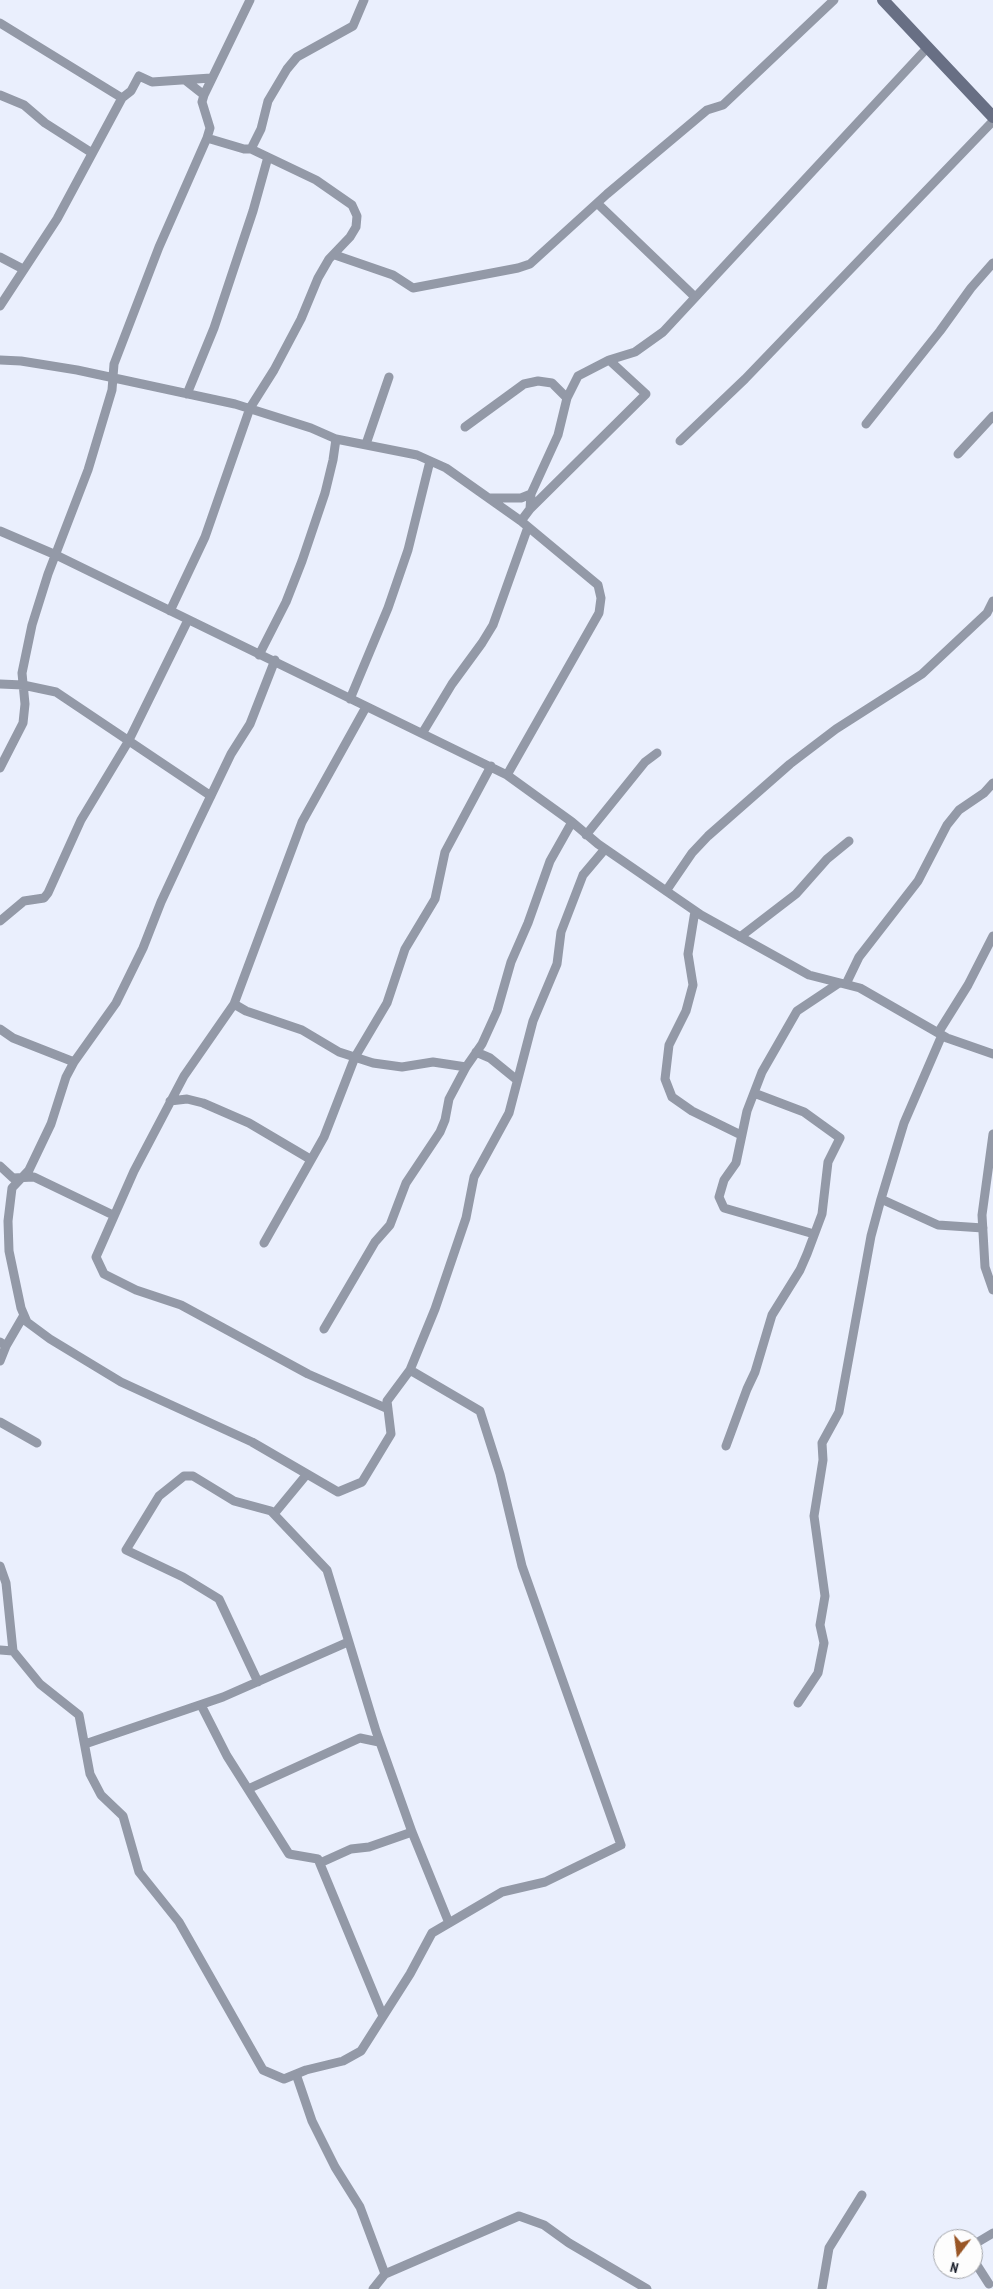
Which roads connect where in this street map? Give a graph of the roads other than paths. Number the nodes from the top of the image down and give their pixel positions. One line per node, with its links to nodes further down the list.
1 (250, 0): 7 (street)
2 (364, 0): 15 (street)
3 (834, 0): 18 (street)
4 (883, 0): 6 (street)
5 (0, 23): 11 (street)
6 (928, 46): 12 (street); 23 (street)
7 (212, 78): 8 (street); 10 (street)
8 (185, 80): 10 (street); 11 (street)
9 (0, 95): 16 (street)
10 (204, 95): 14 (street)
11 (122, 98): 16 (street)
12 (993, 117)
13 (993, 121): 36 (street)
14 (207, 138): 15 (street); 28 (street)
15 (251, 149): 17 (street)
16 (92, 153): 22 (street)
17 (268, 157): 19 (street); 29 (street)
18 (597, 203): 19 (street); 23 (street)
19 (335, 255): 31 (street)
20 (0, 257): 22 (street)
21 (993, 263): 33 (street)
22 (22, 269): 24 (street)
23 (695, 297): 26 (street)
24 (0, 308)
25 (0, 360): 28 (street)
26 (608, 360): 30 (street); 42 (street)
27 (389, 377): 37 (street)
28 (114, 380): 29 (street); 45 (street)
29 (187, 394): 31 (street)
30 (567, 398): 34 (street); 40 (street)
31 (250, 408): 35 (street); 47 (street)
32 (993, 416): 38 (street)
33 (866, 424)
34 (465, 427)
35 (336, 439): 37 (street); 49 (street)
36 (680, 441)
37 (366, 444): 39 (street)
38 (958, 454)
39 (430, 461): 41 (street); 53 (street)
40 (531, 494): 41 (street); 42 (street)
41 (489, 498): 43 (street)
42 (530, 509): 43 (street)
43 (525, 524): 55 (street); 60 (street)
44 (0, 531): 45 (street)
45 (56, 555): 47 (street); 52 (street)
46 (993, 601): 67 (street)
47 (170, 611): 48 (street)
48 (188, 620): 49 (street); 56 (street)
49 (259, 655): 50 (street)
50 (275, 660): 53 (street); 62 (street)
51 (0, 684): 52 (street)
52 (23, 685): 56 (street); 59 (street)
53 (350, 699): 54 (street)
54 (366, 707): 55 (street); 73 (street)
55 (423, 732): 58 (street)
56 (128, 742): 62 (street); 69 (street)
57 (657, 753): 64 (street)
58 (491, 766): 60 (street); 78 (street)
59 (0, 768)
60 (507, 774): 63 (street)
61 (993, 783): 72 (street)
62 (211, 796): 79 (street)
63 (572, 822): 64 (street); 76 (street)
64 (586, 835): 66 (street)
65 (849, 840): 71 (street)
66 (605, 849): 67 (street); 81 (street)
67 (666, 891): 68 (street)
68 (695, 911): 71 (street); 85 (street)
69 (0, 921)
70 (993, 936): 75 (street)
71 (740, 937): 72 (street)
72 (842, 984): 75 (street); 82 (street)
73 (234, 1004): 78 (street); 83 (street)
74 (0, 1029): 79 (street)
75 (940, 1034): 77 (street); 90 (street)
76 (476, 1052): 80 (street); 81 (street)
77 (993, 1054)
78 (355, 1057): 80 (street); 86 (street)
79 (74, 1062): 88 (street)
80 (466, 1067): 97 (street)
81 (517, 1080): 100 (street)
82 (754, 1093): 85 (street); 93 (street)
83 (170, 1101): 86 (street); 91 (street)
84 (993, 1134): 89 (street)
85 (741, 1135): 93 (street)
86 (310, 1159): 94 (street)
87 (0, 1166): 88 (street)
88 (23, 1178): 91 (street); 96 (street)
89 (990, 1185): 92 (street)
90 (881, 1199): 92 (street); 112 (street)
91 (113, 1216): 101 (street)
92 (983, 1228): 95 (street)
93 (814, 1234): 104 (street)
94 (264, 1243)
95 (993, 1290)
96 (24, 1315): 98 (street); 105 (street)
97 (324, 1329)
98 (3, 1344): 99 (street)
99 (0, 1361)
100 (410, 1370): 101 (street); 119 (street)
101 (388, 1409): 105 (street)
102 (0, 1422): 103 (street)
103 (37, 1443)
104 (726, 1446)
105 (307, 1474): 106 (street)
106 (274, 1514): 108 (street); 111 (street)
107 (0, 1566): 110 (street)
108 (348, 1642): 111 (street); 114 (street)
109 (0, 1650): 110 (street)
110 (13, 1651): 115 (street)
111 (258, 1682): 113 (street)
112 (798, 1703)
113 (201, 1705): 115 (street); 116 (street)
114 (379, 1742): 116 (street); 117 (street)
115 (85, 1744): 121 (street)
116 (248, 1789): 118 (street)
117 (412, 1832): 118 (street); 119 (street)
118 (320, 1863): 120 (street)
119 (449, 1923): 120 (street)
120 (383, 2016): 121 (street)
121 (296, 2074): 123 (street)
122 (862, 2195): 128 (street)
123 (385, 2274): 126 (street); 127 (street)
124 (983, 2275): 125 (street)
125 (989, 2284)
126 (373, 2289)
127 (647, 2289)
128 (822, 2289)

